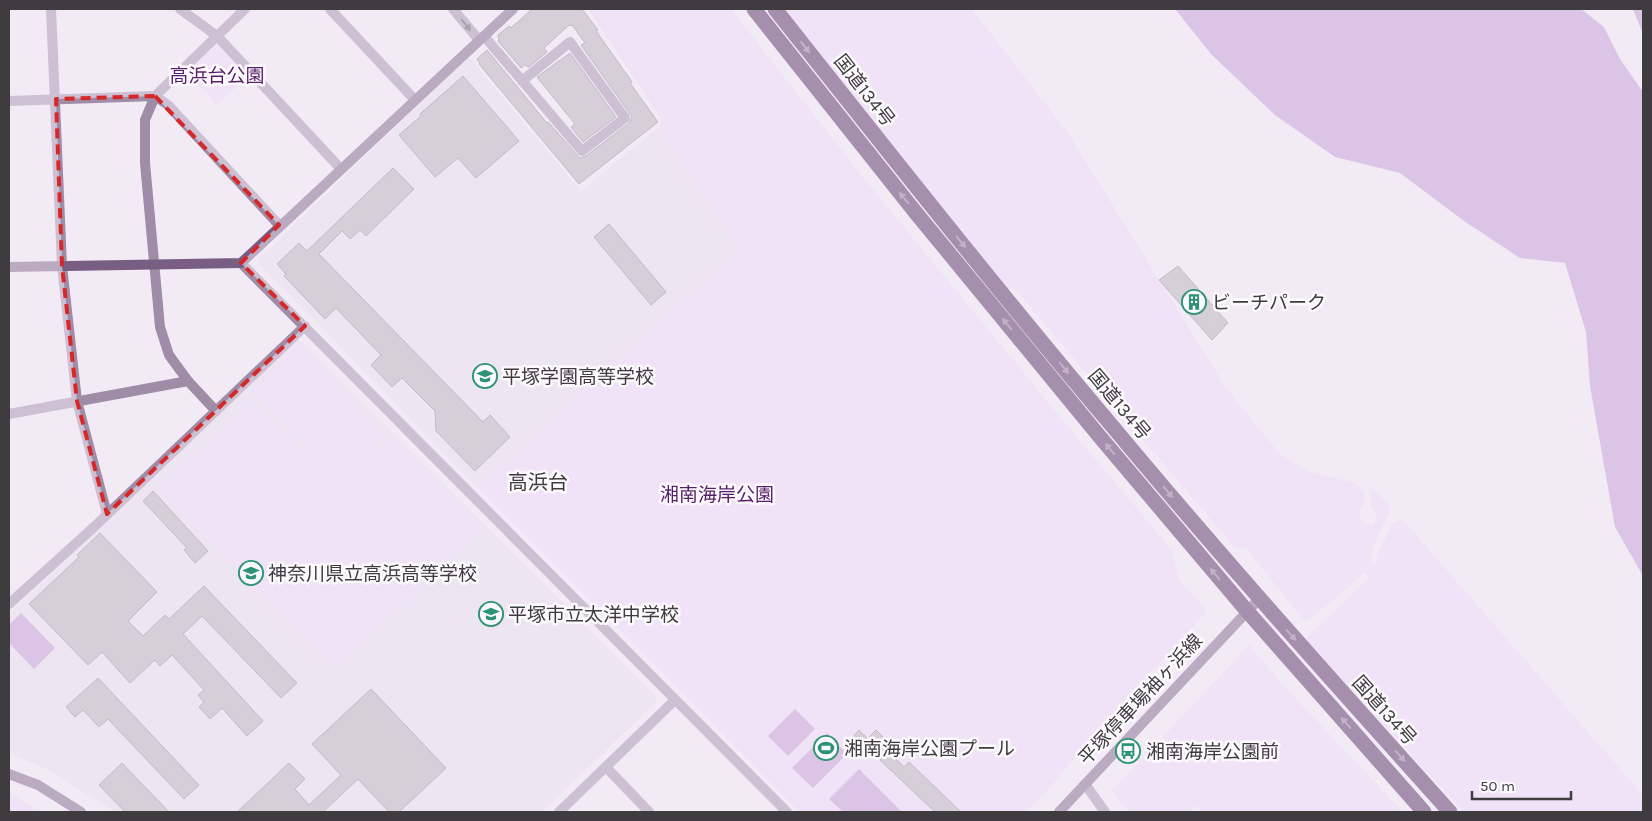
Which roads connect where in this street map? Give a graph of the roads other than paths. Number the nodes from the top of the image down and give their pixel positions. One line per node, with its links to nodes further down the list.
1 (51, 9): 13 (street)
2 (180, 9): 9 (street)
3 (245, 9): 9 (street)
4 (330, 9): 14 (street)
5 (453, 9): 10 (street, one-way to 10)
6 (513, 9): 10 (street)
7 (754, 9): 30 (highway, 国道134号, one-way to 7)
8 (775, 9): 28 (highway, 国道134号, one-way to 28)
9 (217, 36): 12 (street); 16 (street)
10 (481, 38): 11 (street); 14 (street)
11 (522, 81): 11 (street)
12 (154, 96): 13 (street); 17 (street); 19 (street)
13 (56, 99): 15 (street); 20 (street)
14 (415, 100): 16 (street)
15 (9, 101)
16 (341, 169): 17 (street)
17 (279, 226): 18 (street)
18 (241, 263): 19 (street); 22 (street)
19 (154, 264): 20 (street); 23 (street)
20 (62, 266): 21 (street); 24 (street)
21 (9, 267)
22 (304, 326): 25 (street); 31 (street)
23 (188, 381): 24 (street); 25 (street)
24 (77, 401): 26 (street); 27 (street)
25 (216, 411): 27 (street)
26 (9, 414)
27 (107, 514): 29 (street)
28 (1259, 598): 30 (street, 平塚停車場袖ヶ浜線); 42 (highway, 国道134号, one-way to 42)
29 (9, 604)
30 (1246, 611): 34 (street, 平塚停車場袖ヶ浜線); 41 (highway, 国道134号, one-way to 30)
31 (675, 700): 32 (street); 38 (street)
32 (606, 767): 36 (street); 37 (street)
33 (9, 774): 35 (street)
34 (1085, 784): 39 (street, 平塚停車場袖ヶ浜線); 40 (street)
35 (81, 812)
36 (559, 812)
37 (649, 812)
38 (787, 812)
39 (1059, 812)
40 (1105, 812)
41 (1424, 812)
42 (1450, 812)

